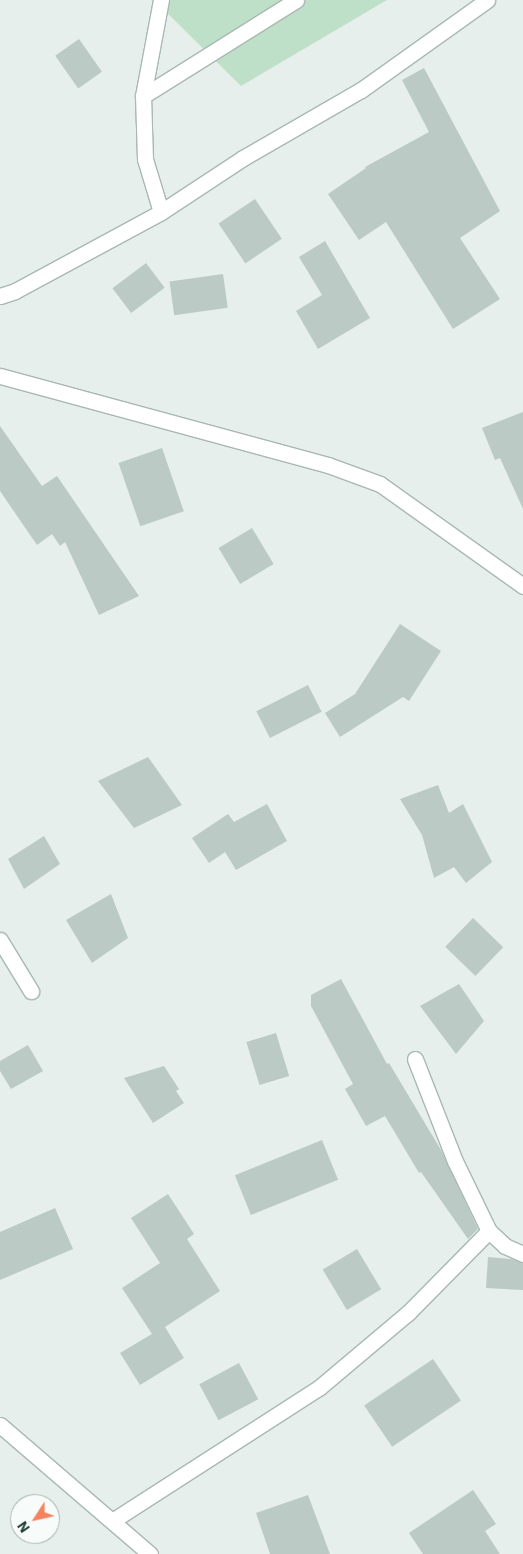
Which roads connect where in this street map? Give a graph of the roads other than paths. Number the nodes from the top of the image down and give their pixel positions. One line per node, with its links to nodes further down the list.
1 (161, 0): 4 (street)
2 (296, 0): 4 (street)
3 (488, 0): 5 (street)
4 (144, 96): 5 (street)
5 (161, 212): 6 (street)
6 (0, 296)
7 (0, 376): 8 (street)
8 (523, 586)
9 (0, 940): 10 (street)
10 (31, 991)
11 (415, 1059): 12 (street)
12 (488, 1231): 13 (street); 15 (street)
13 (523, 1254)
14 (1, 1427): 15 (street)
15 (112, 1521): 16 (street)
16 (150, 1554)

